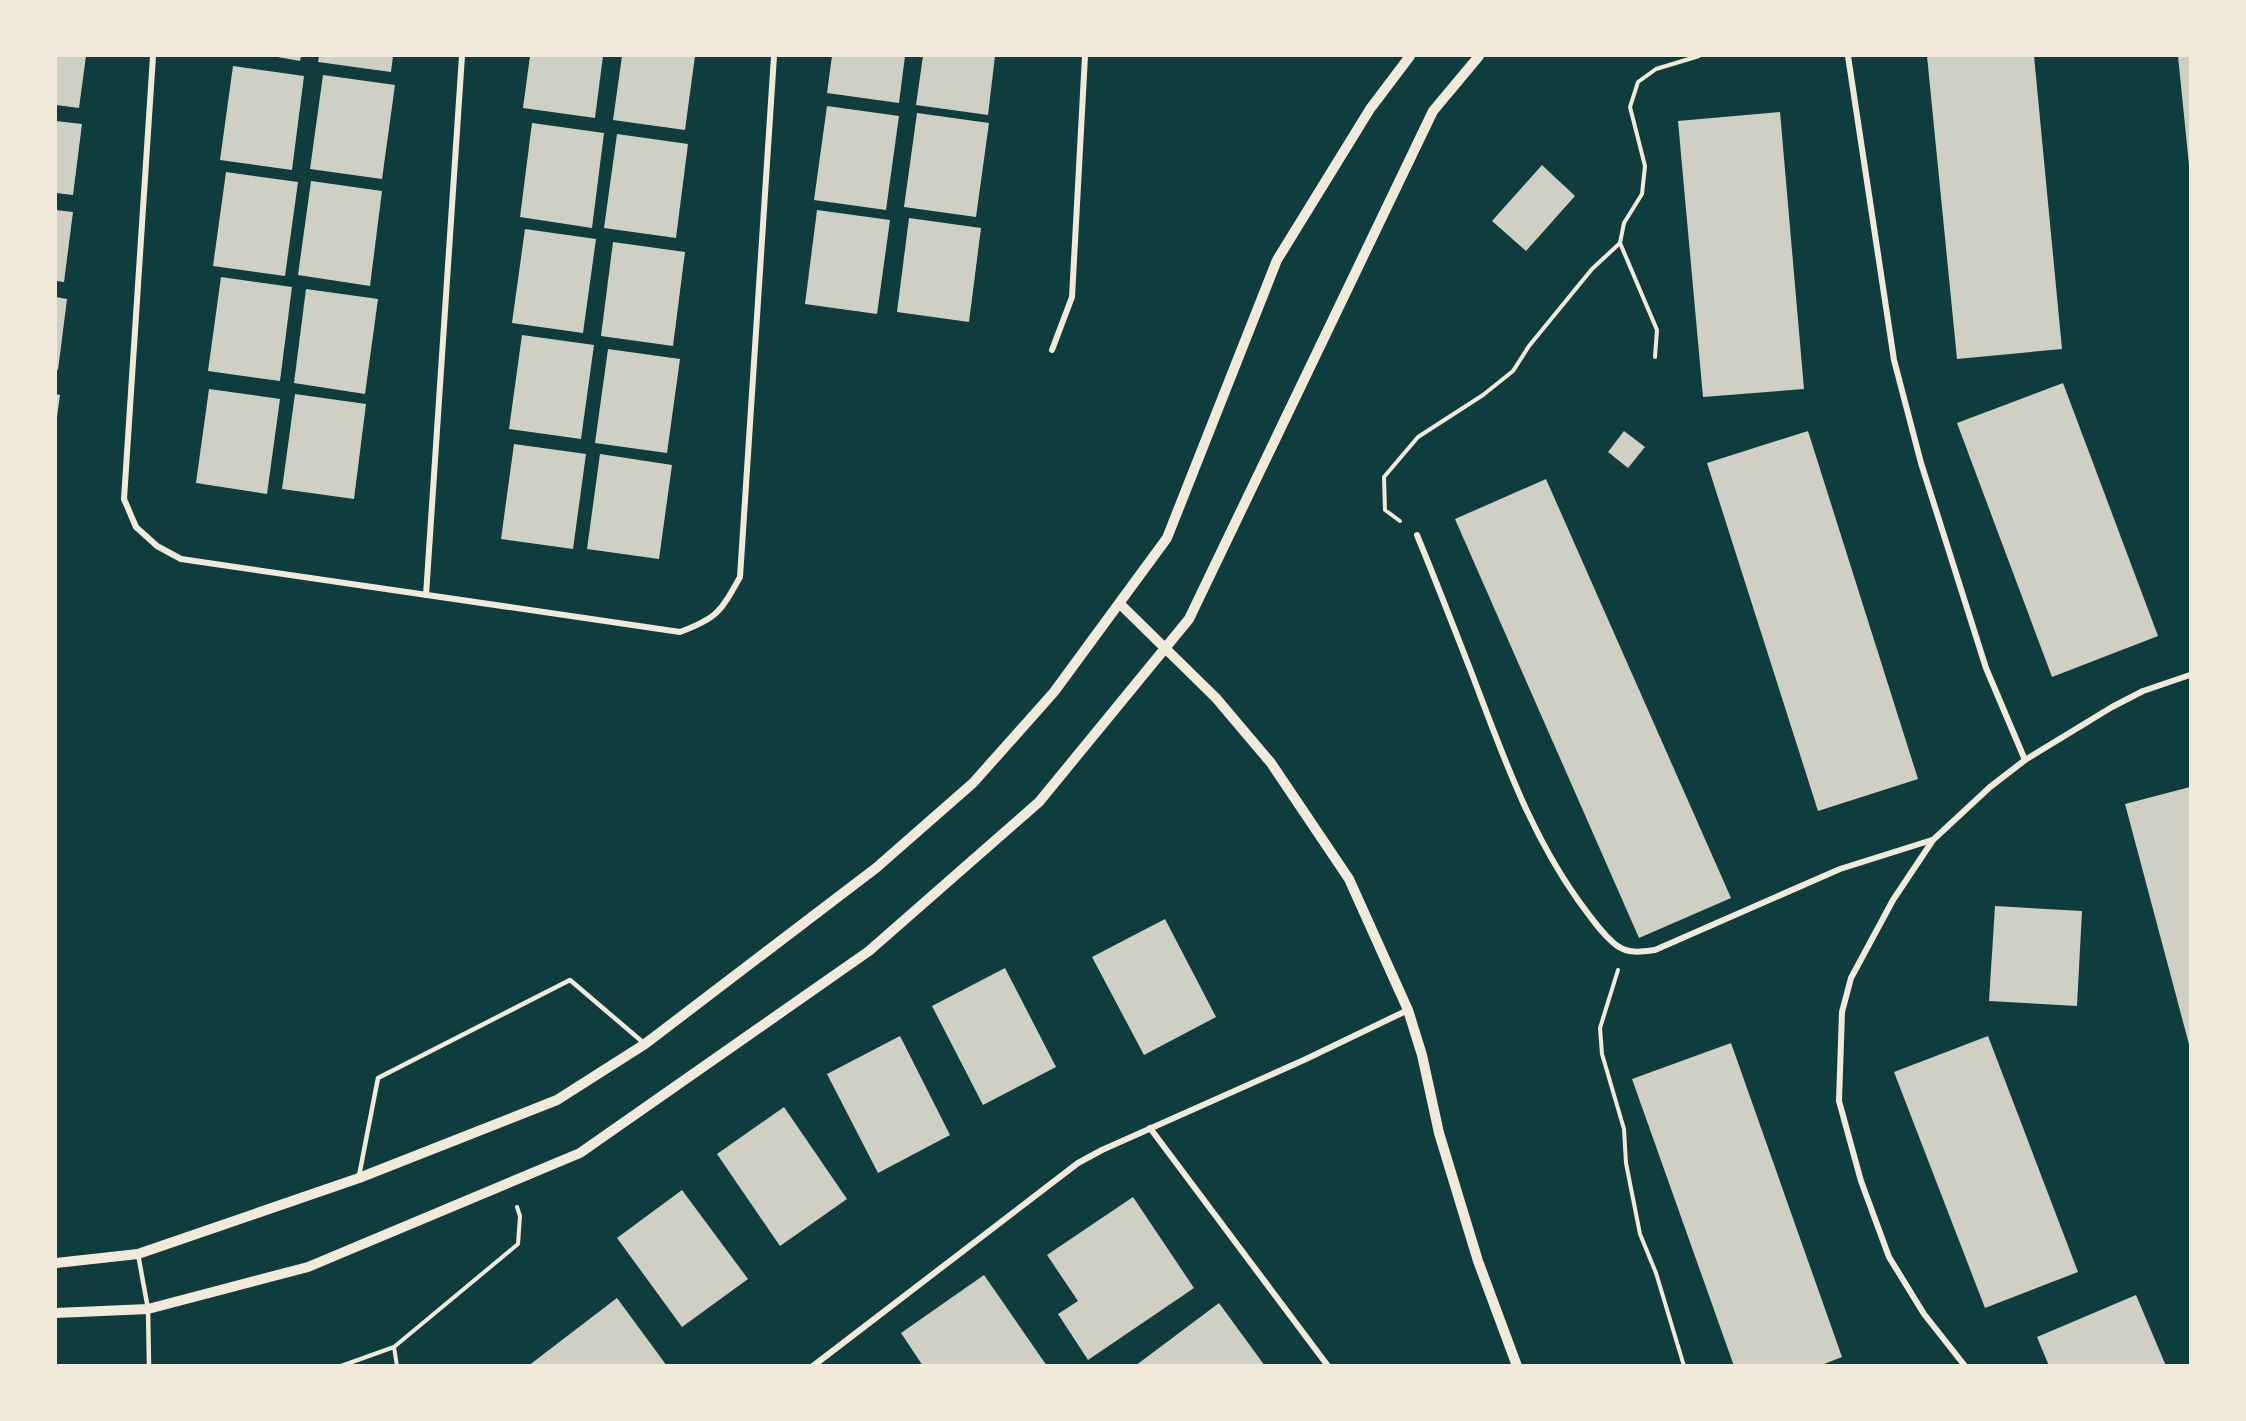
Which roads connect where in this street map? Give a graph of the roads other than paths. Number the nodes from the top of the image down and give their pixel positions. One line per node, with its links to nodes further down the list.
1 (153, 56): 10 (street)
2 (462, 56): 10 (street)
3 (774, 56): 10 (street)
4 (1085, 56): 8 (street)
5 (1410, 56): 11 (street)
6 (1479, 56): 12 (street)
7 (1848, 56): 14 (street)
8 (1052, 350)
9 (1417, 535): 15 (street)
10 (426, 595)
11 (1120, 604): 12 (street); 17 (street)
12 (1165, 647): 16 (street); 22 (street)
13 (2190, 675): 14 (street)
14 (2025, 760): 15 (street)
15 (1933, 840): 28 (street)
16 (1408, 1010): 18 (street); 27 (street)
17 (645, 1044): 19 (street); 19 (lane)
18 (1150, 1128): 25 (street); 26 (street)
19 (359, 1178): 20 (street)
20 (138, 1254): 21 (street); 22 (lane)
21 (56, 1263)
22 (148, 1309): 23 (street); 24 (lane)
23 (56, 1313)
24 (149, 1365)
25 (813, 1365)
26 (1328, 1365)
27 (1517, 1365)
28 (1965, 1365)

